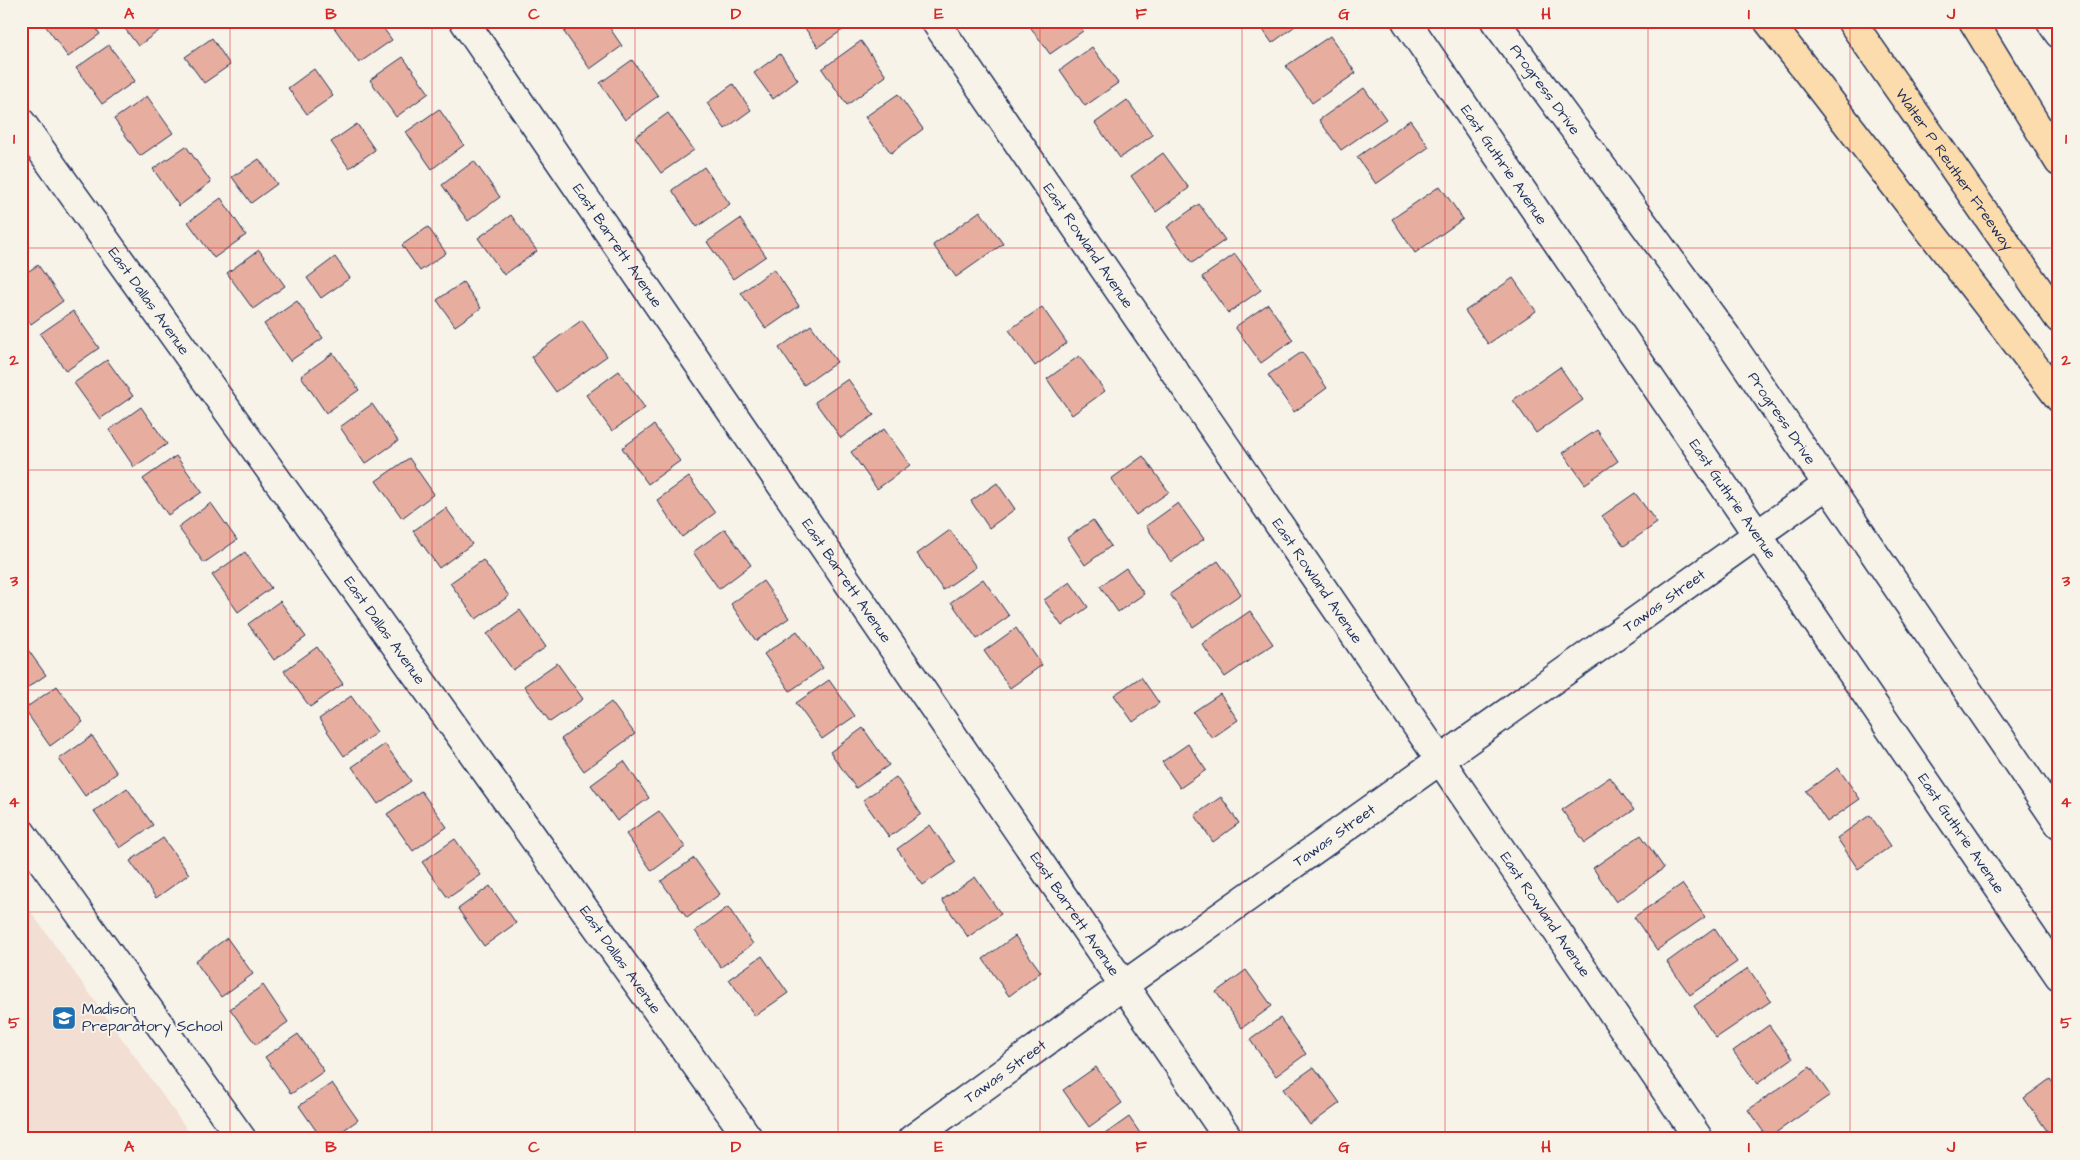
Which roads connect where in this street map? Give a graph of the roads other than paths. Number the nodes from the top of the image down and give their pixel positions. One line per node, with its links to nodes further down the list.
1 (464, 21): 20 (street, East Barrett Avenue)
2 (935, 21): 16 (street, East Rowland Avenue)
3 (1406, 21): 15 (street, East Guthrie Avenue)
4 (1495, 21): 14 (street, Progress Drive)
5 (1768, 21): 13 (highway)
6 (1851, 21): 12 (highway, Walter P Reuther Freeway)
7 (1973, 21): 11 (highway)
8 (2050, 21): 9 (street)
9 (2059, 34)
10 (21, 122): 22 (street, East Dallas Avenue)
11 (2059, 162)
12 (2059, 319)
13 (2059, 398)
14 (1826, 484): 15 (street, Tawas Street); 17 (street, Progress Drive)
15 (1756, 534): 16 (street, Tawas Street); 19 (street, East Guthrie Avenue)
16 (1440, 759): 20 (street, Tawas Street); 25 (street, East Rowland Avenue)
17 (2059, 824)
18 (21, 832): 21 (street)
19 (2059, 976)
20 (1124, 985): 23 (street, Tawas Street); 24 (street, East Barrett Avenue)
21 (242, 1139)
22 (749, 1139)
23 (912, 1139)
24 (1229, 1139)
25 (1699, 1139)

